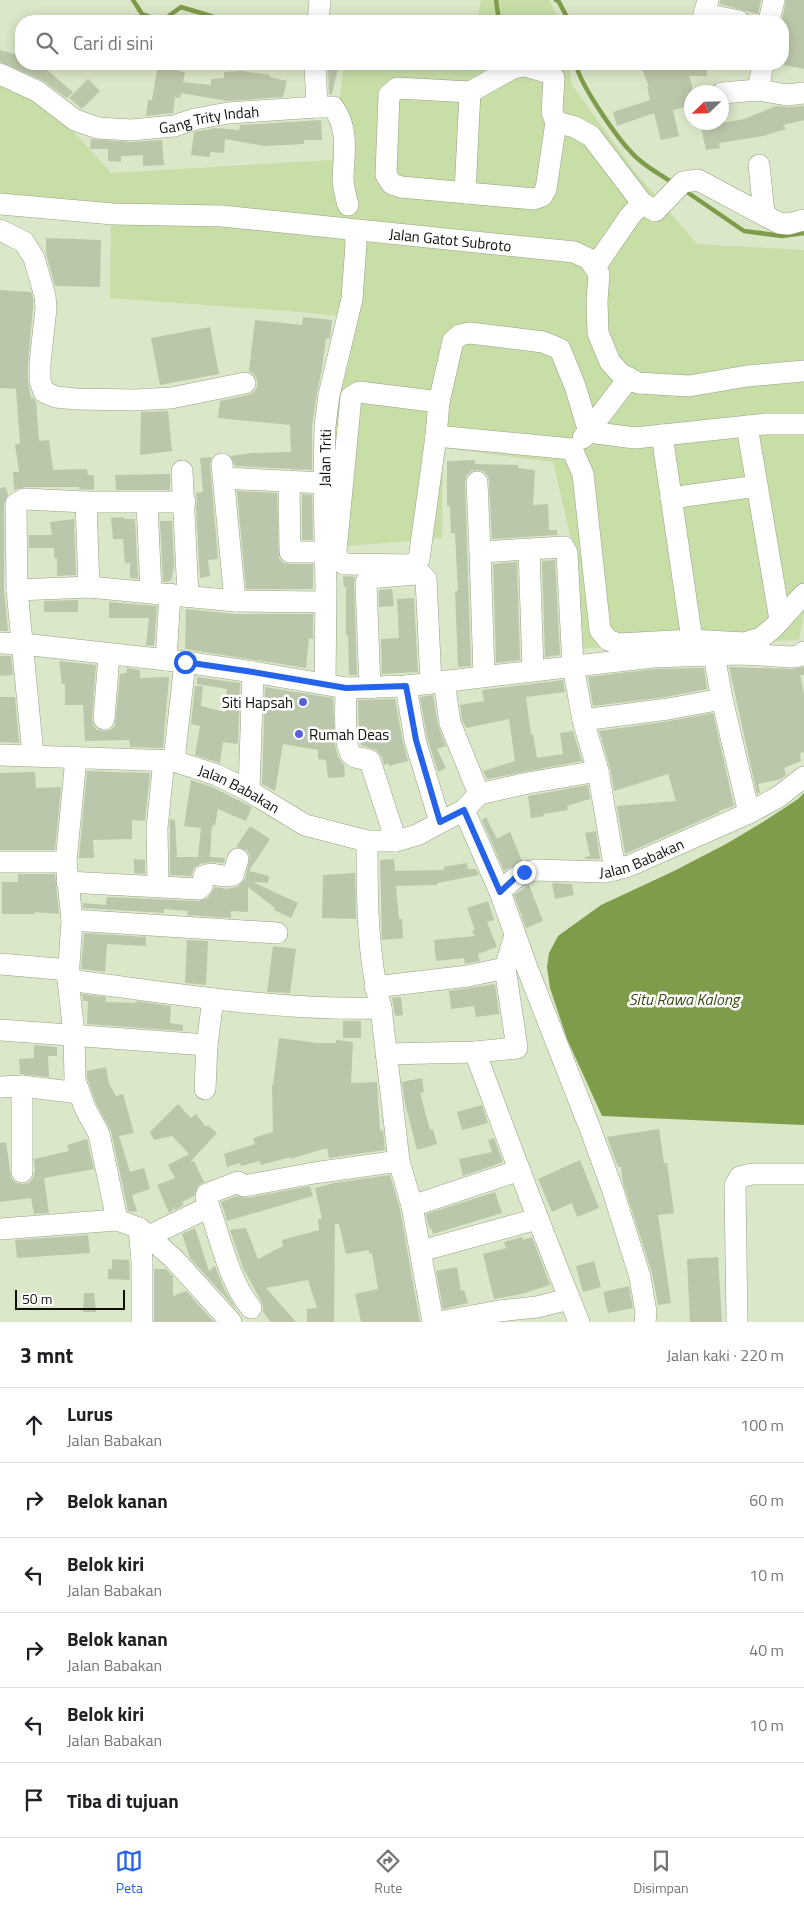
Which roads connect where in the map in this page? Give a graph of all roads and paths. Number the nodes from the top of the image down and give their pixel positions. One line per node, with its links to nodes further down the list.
1 (708, 0): 3 (street)
2 (774, 0): 4 (street)
3 (709, 15)
4 (770, 15)
5 (315, 70): 14 (street)
6 (509, 70): 11 (street)
7 (539, 70): 15 (street)
8 (761, 70): 10 (street)
9 (0, 74): 14 (street, Gang Trity Indah)
10 (758, 90): 12 (street); 13 (street)
11 (470, 92): 17 (street); 17 (street)
12 (729, 92)
13 (804, 93)
14 (316, 107): 20 (street, Gang Trity Indah)
15 (556, 122): 17 (street); 18 (street)
16 (759, 165): 21 (street)
17 (465, 193)
18 (642, 203): 21 (street); 25 (street)
19 (0, 204): 25 (street, Jalan Gatot Subroto)
20 (348, 205)
21 (764, 213): 22 (street)
22 (804, 220)
23 (0, 230): 28 (street)
24 (355, 235): 39 (street, Jalan Triti)
25 (595, 267): 27 (street)
26 (804, 371): 27 (street)
27 (629, 378): 32 (street)
28 (245, 383)
29 (439, 402): 32 (street); 34 (street); 34 (street)
30 (804, 424): 31 (street)
31 (747, 426): 33 (street); 40 (street)
32 (590, 432): 33 (street); 35 (street)
33 (662, 435): 41 (street)
34 (436, 436): 35 (street)
35 (572, 449): 55 (street)
36 (182, 471): 43 (street)
37 (289, 481): 39 (street); 46 (street); 52 (street)
38 (477, 482): 47 (street)
39 (324, 483): 46 (street, Jalan Triti)
40 (757, 486): 41 (street); 54 (street)
41 (671, 498): 55 (street)
42 (86, 502): 44 (street); 48 (street); 49 (street)
43 (185, 502): 44 (street); 50 (street)
44 (147, 503): 50 (street)
45 (529, 550): 47 (street); 62 (street); 63 (street)
46 (326, 552): 53 (street, Jalan Triti)
47 (480, 552): 65 (street)
48 (89, 587): 49 (street); 50 (street)
49 (17, 590): 57 (street)
50 (170, 594): 52 (street); 61 (street)
51 (804, 594): 54 (street)
52 (234, 601): 53 (street)
53 (325, 602): 67 (street, Jalan Triti)
54 (780, 620): 55 (street)
55 (692, 640)
56 (0, 643): 57 (street)
57 (23, 644): 59 (street); 75 (street)
58 (804, 652): 60 (street)
59 (109, 655): 61 (street); 72 (street)
60 (714, 655): 62 (street); 71 (street)
61 (175, 661): 64 (street); 77 (street)
62 (573, 666): 63 (street); 73 (street)
63 (533, 670): 65 (street)
64 (253, 672): 67 (street); 80 (street)
65 (484, 676): 66 (street)
66 (437, 682): 68 (street); 70 (street); 81 (street)
67 (324, 684): 69 (street)
68 (406, 686): 70 (street); 83 (street)
69 (346, 688): 70 (street); 85 (street)
70 (370, 688)
71 (722, 699): 73 (street); 82 (street)
72 (104, 719)
73 (583, 720): 78 (street)
74 (0, 754): 75 (street, Jalan Babakan)
75 (33, 755): 76 (street, Jalan Babakan)
76 (76, 758): 77 (street, Jalan Babakan); 89 (street)
77 (169, 760): 80 (street, Jalan Babakan); 90 (street)
78 (598, 770): 81 (street, Jalan Babakan); 88 (street)
79 (804, 777): 82 (street, Jalan Babakan)
80 (250, 791): 84 (street, Jalan Babakan)
81 (472, 802): 83 (street, Jalan Babakan); 91 (street)
82 (749, 813): 88 (street, Jalan Babakan)
83 (440, 822): 85 (street, Jalan Babakan)
84 (367, 841): 85 (street, Jalan Babakan); 98 (street)
85 (396, 841)
86 (238, 859): 90 (street)
87 (0, 862): 89 (street)
88 (615, 870): 91 (street, Jalan Babakan)
89 (66, 872): 90 (street); 92 (street)
90 (158, 886)
91 (500, 892): 94 (street)
92 (72, 920): 93 (street); 97 (street)
93 (277, 933)
94 (515, 935): 96 (street); 128 (street)
95 (0, 964): 97 (street)
96 (505, 968): 98 (street); 104 (street)
97 (68, 975): 99 (street); 102 (street)
98 (376, 987): 100 (street)
99 (213, 999): 100 (street); 103 (street)
100 (381, 1008): 105 (street)
101 (0, 1030): 102 (street)
102 (74, 1034): 103 (street); 109 (street)
103 (207, 1045): 108 (street)
104 (475, 1052): 105 (street); 111 (street)
105 (386, 1054): 110 (street)
106 (0, 1086): 107 (street)
107 (22, 1086): 109 (street); 112 (street)
108 (204, 1089)
109 (79, 1093): 117 (street)
110 (399, 1161): 114 (street); 115 (street)
111 (520, 1170): 114 (street); 116 (street)
112 (22, 1172)
113 (804, 1174): 129 (street)
114 (412, 1206): 120 (street)
115 (209, 1207): 119 (street); 122 (street)
116 (537, 1219): 120 (street); 121 (street)
117 (118, 1220): 118 (street); 119 (street)
118 (0, 1229)
119 (144, 1232): 123 (street); 124 (street)
120 (421, 1251): 125 (street)
121 (569, 1299): 126 (street); 127 (street)
122 (251, 1308)
123 (142, 1322)
124 (231, 1322)
125 (433, 1322)
126 (440, 1322)
127 (579, 1322)
128 (645, 1322)
129 (737, 1322)

